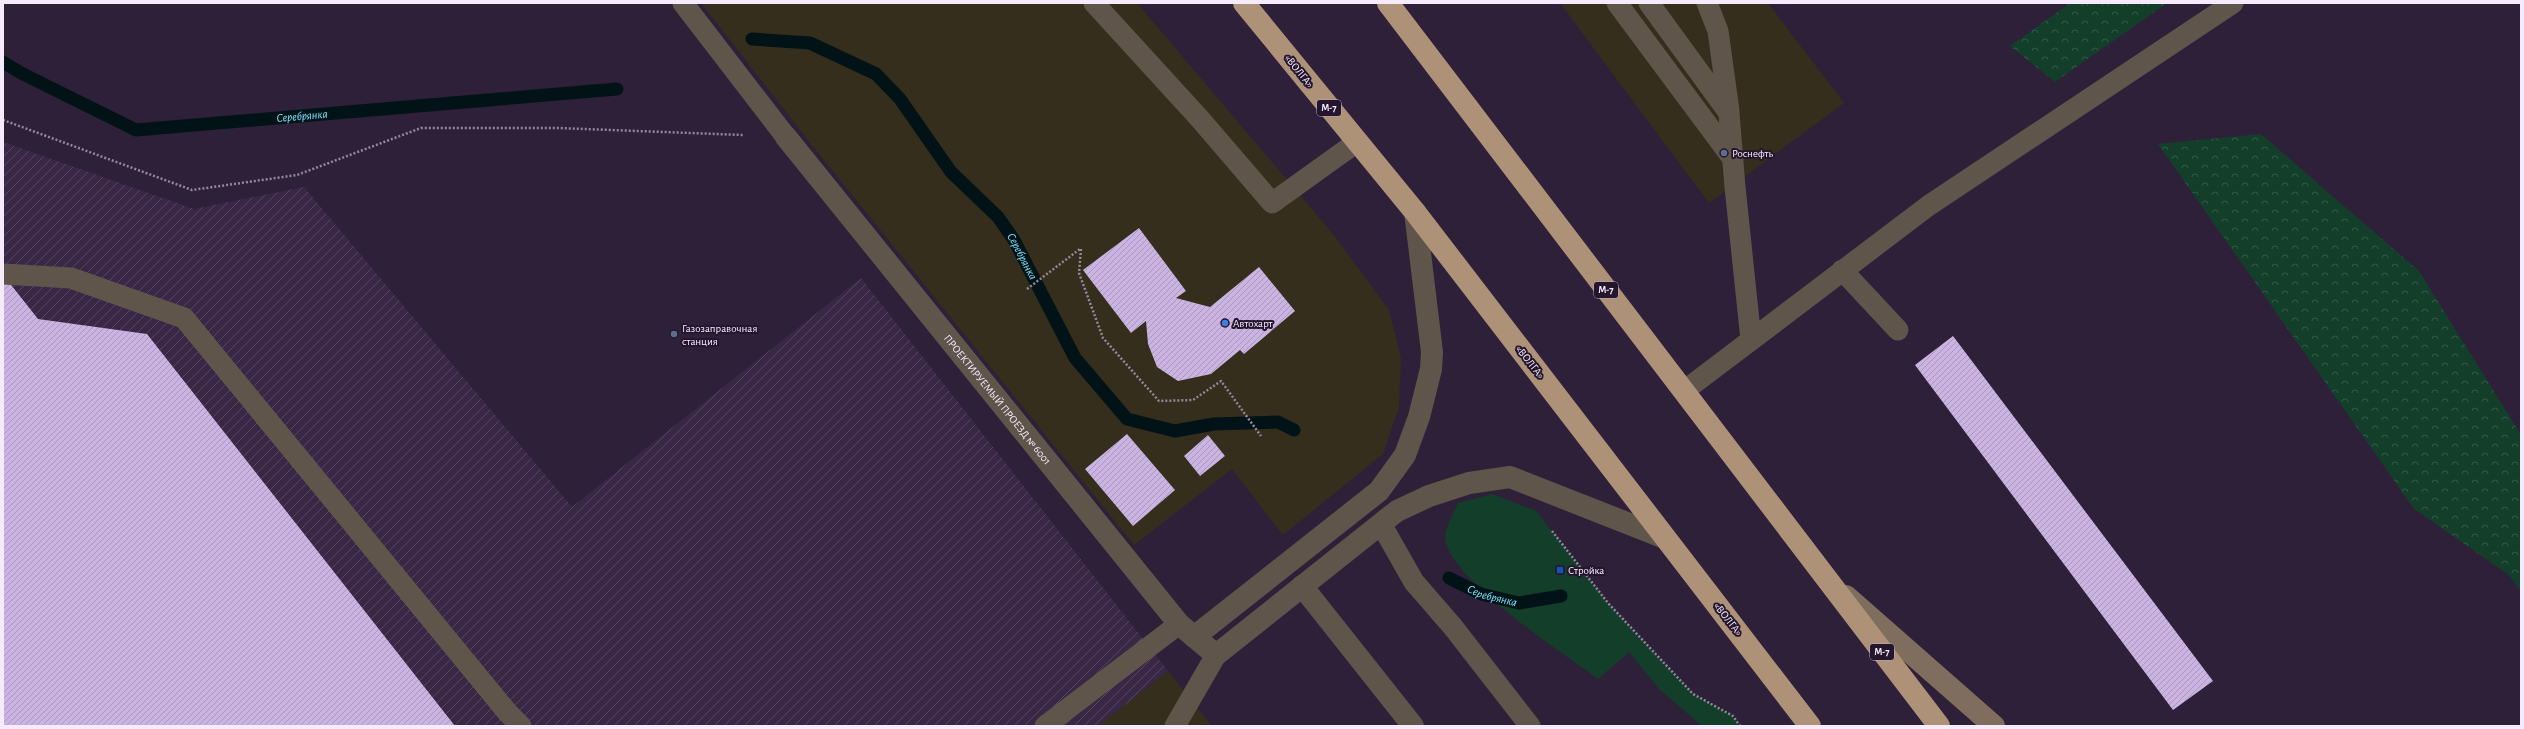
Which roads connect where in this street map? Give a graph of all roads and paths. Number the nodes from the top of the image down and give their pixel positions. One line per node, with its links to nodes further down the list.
1 (683, 3): 11 (lane)
2 (1094, 3): 12 (lane)
3 (1244, 3): 12 (highway, «ВОЛГА» / М-7)
4 (1388, 3): 20 (highway, М-7)
5 (1617, 3): 13 (lane)
6 (1648, 3): 9 (lane)
7 (1707, 3): 9 (lane)
8 (2233, 3): 15 (lane)
9 (1729, 114): 13 (lane)
10 (3, 120): 11 (path)
11 (786, 137): 27 (street, ПРОЕКТИРУЕМЫЙ ПРОЕЗД № 6001)
12 (1357, 142): 14 (highway, «ВОЛГА» / М-7)
13 (1733, 159): 19 (lane)
14 (1415, 212): 24 (highway, «ВОЛГА» / М-7); 27 (street)
15 (1842, 270): 18 (lane); 19 (lane)
16 (3, 274): 29 (lane)
17 (1027, 289): 21 (path)
18 (1898, 330)
19 (1751, 340): 20 (lane)
20 (1684, 391): 25 (highway, М-7)
21 (1261, 436)
22 (1381, 524): 24 (street); 26 (street); 33 (lane)
23 (1551, 529): 34 (path)
24 (1665, 538): 35 (highway, «ВОЛГА» / М-7)
25 (1825, 577): 36 (highway, М-7); 37 (street)
26 (1302, 586): 28 (street); 32 (street)
27 (1186, 631): 28 (street, ПРОЕКТИРУЕМЫЙ ПРОЕЗД № 6001); 30 (lane)
28 (1216, 655): 31 (lane)
29 (522, 726)
30 (1046, 726)
31 (1175, 726)
32 (1413, 726)
33 (1530, 726)
34 (1740, 726)
35 (1810, 726)
36 (1939, 726)
37 (1994, 726)

